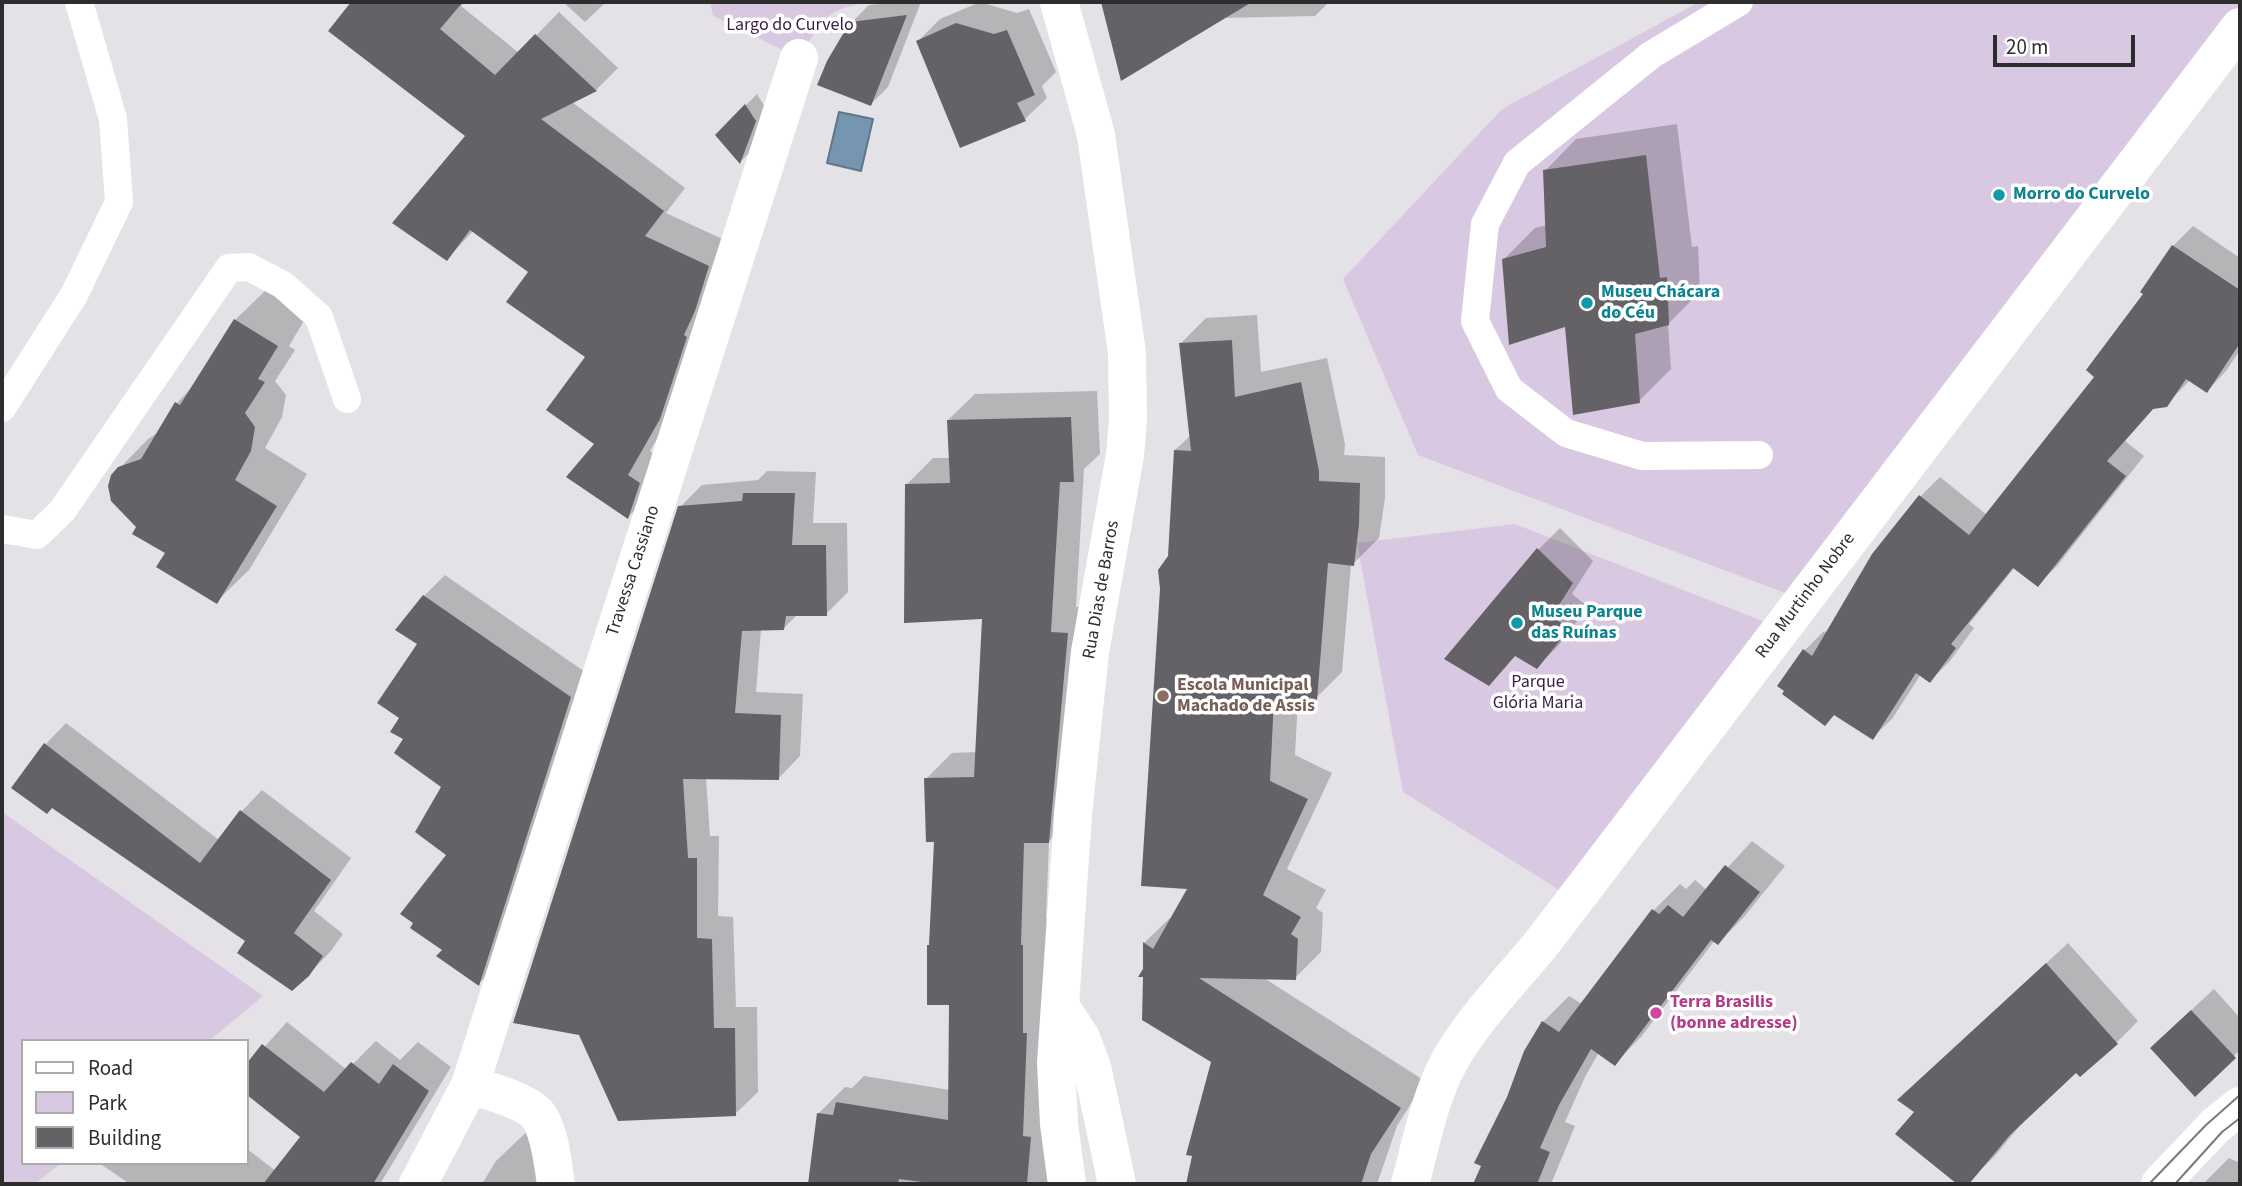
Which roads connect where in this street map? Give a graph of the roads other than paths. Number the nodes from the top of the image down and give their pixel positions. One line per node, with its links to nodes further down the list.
1 (79, 2): 7 (lane)
2 (1059, 2): 10 (street, Rua Dias de Barros)
3 (1739, 2): 8 (lane)
4 (2240, 27): 17 (street, Rua Murtinho Nobre)
5 (799, 58): 11 (street, Travessa Cassiano)
6 (347, 399): 9 (lane)
7 (2, 408)
8 (1759, 455)
9 (2, 529)
10 (1060, 1006): 15 (street, Rua Dias de Barros); 16 (street)
11 (470, 1085): 13 (street, Travessa Cassiano); 14 (street)
12 (2240, 1106): 18 (street)
13 (418, 1184)
14 (556, 1184)
15 (1067, 1184)
16 (1117, 1184)
17 (1410, 1184)
18 (2160, 1184)

